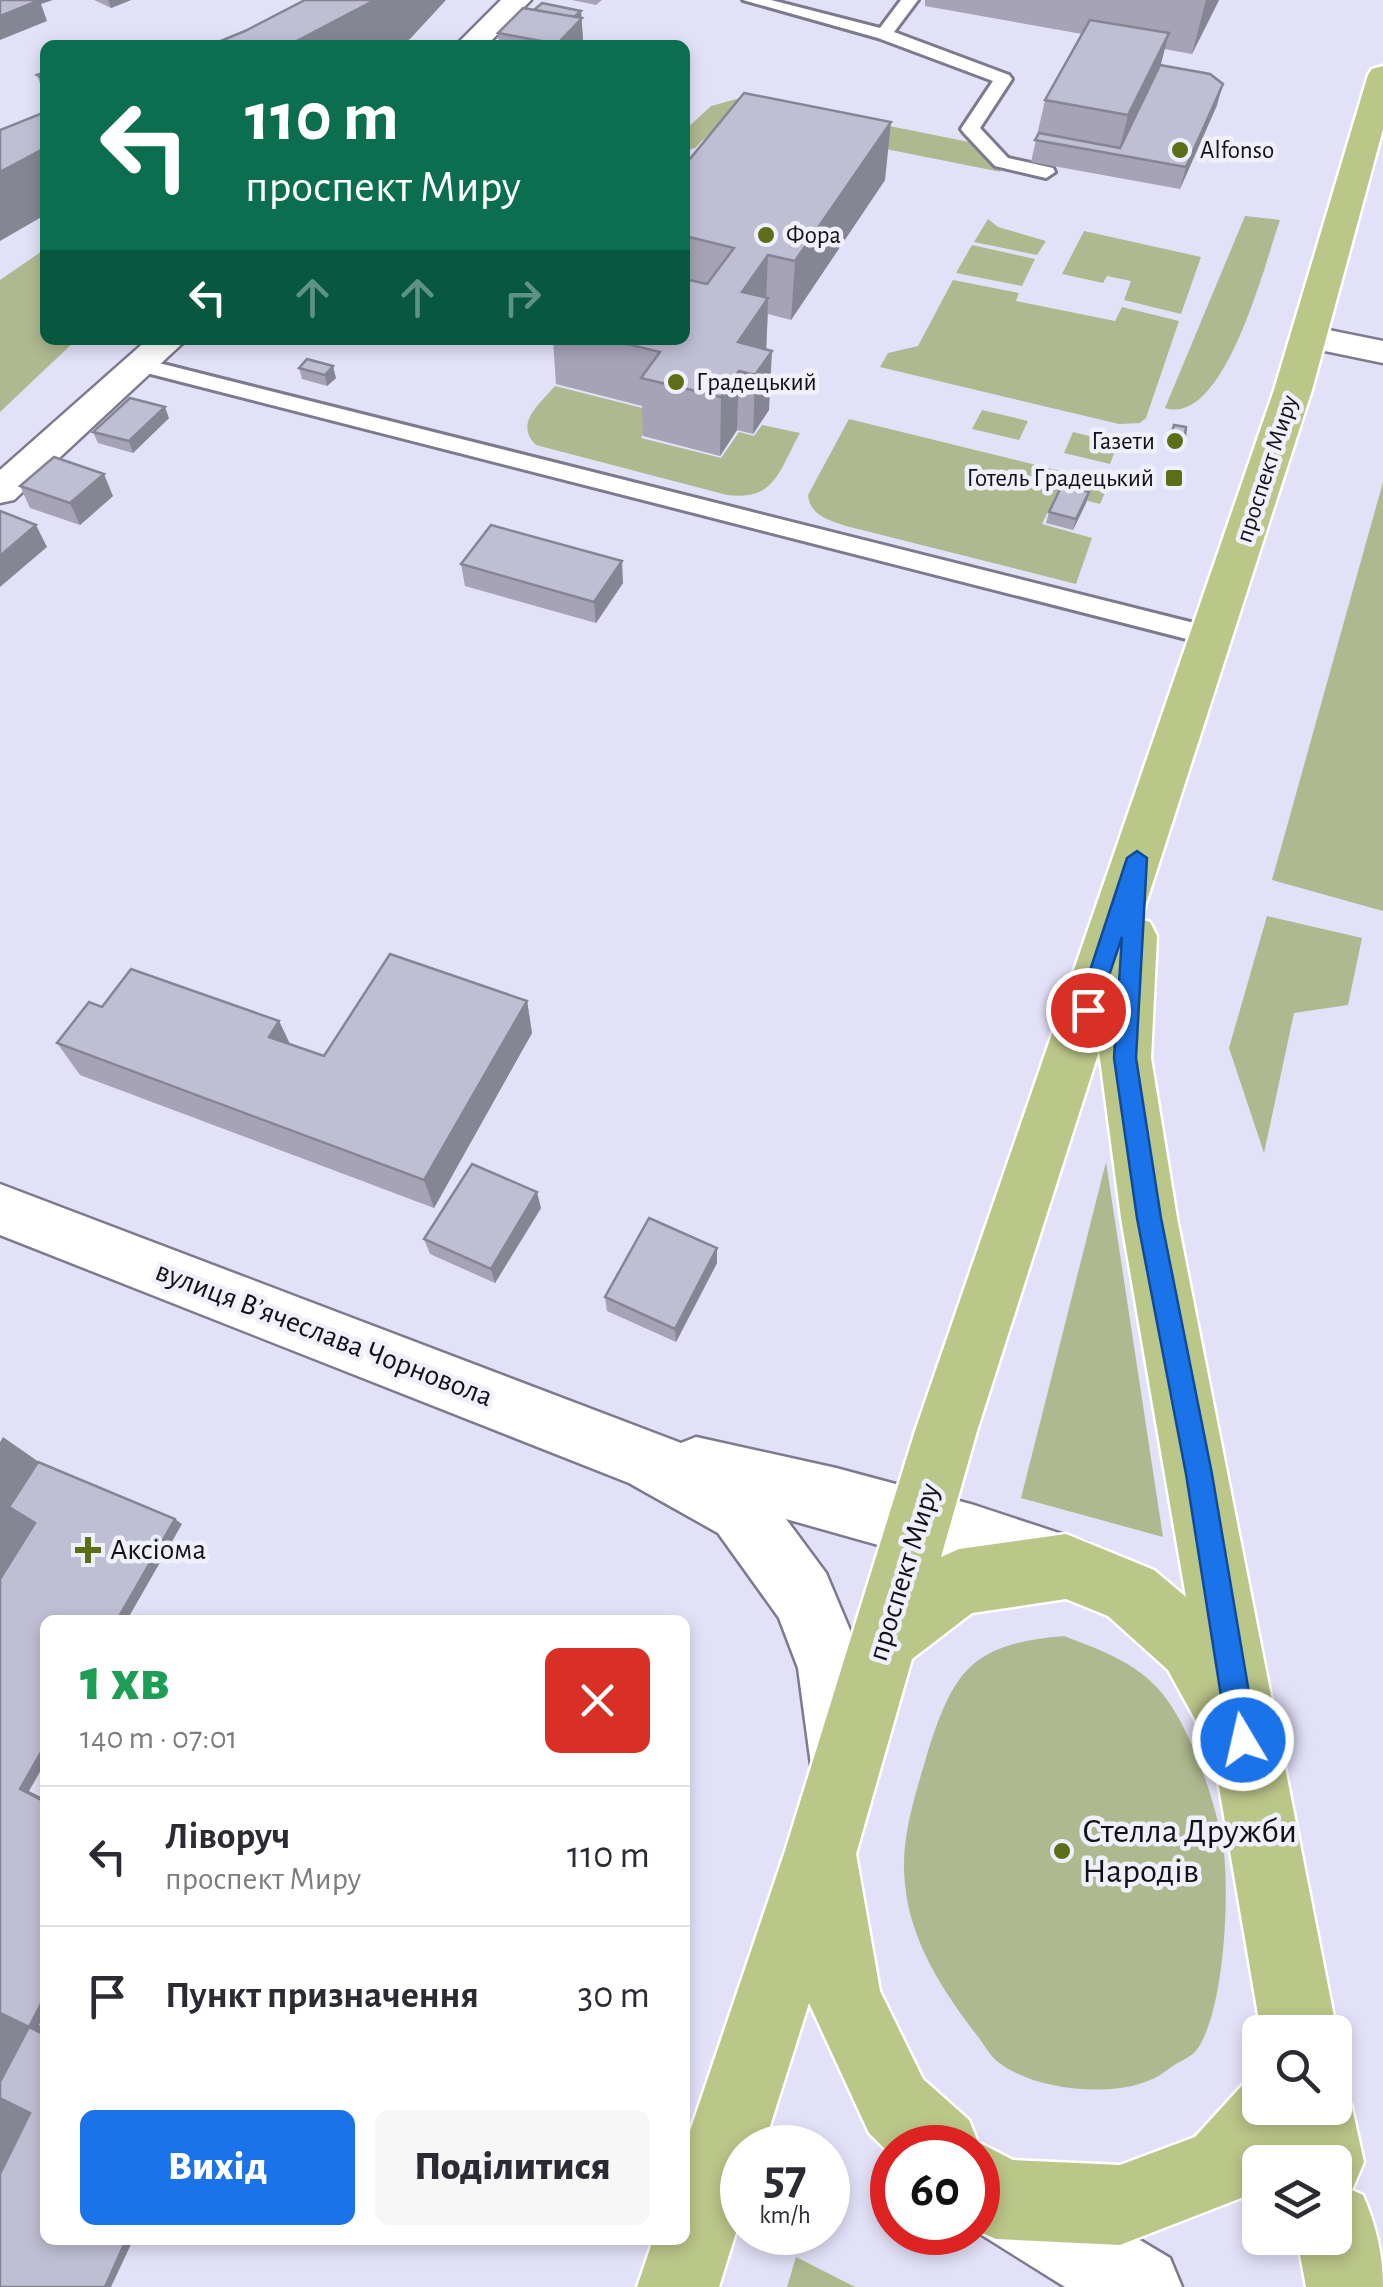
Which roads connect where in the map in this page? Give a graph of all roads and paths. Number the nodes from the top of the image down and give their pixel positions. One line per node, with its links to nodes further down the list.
1 (517, 0): 5 (main road)
2 (751, 0): 4 (lane)
3 (910, 0): 4 (lane)
4 (884, 34): 7 (lane)
5 (476, 40)
6 (1383, 75): 8 (main road, проспект Миру)
7 (1046, 172)
8 (1309, 336): 10 (main road); 12 (main road, проспект Миру)
9 (156, 352): 11 (main road); 12 (lane)
10 (1383, 352)
11 (0, 490)
12 (1210, 636): 13 (main road, проспект Миру)
13 (1137, 858): 16 (main road, проспект Миру); 19 (main road, проспект Миру)
14 (0, 1209): 15 (main road, вулиця Вʼячеслава Чорновола)
15 (649, 1460): 16 (main road, вулиця Вʼячеслава Чорновола); 20 (main road, вулиця Вʼячеслава Чорновола)
16 (920, 1519): 17 (main road, вулиця Вʼячеслава Чорновола); 18 (main road, проспект Миру)
17 (1066, 1566): 18 (main road); 19 (main road)
18 (885, 1638): 20 (main road, проспект Миру)
19 (1243, 1740): 22 (main road, проспект Миру)
20 (846, 1768): 21 (main road, проспект Миру)
21 (821, 1851): 23 (main road); 28 (main road, проспект Миру)
22 (1293, 2015)
23 (916, 2125)
24 (1259, 2125): 25 (main road)
25 (1000, 2182)
26 (1000, 2195): 29 (main road)
27 (1341, 2255): 30 (main road)
28 (678, 2287)
29 (1141, 2287)
30 (1347, 2287)

